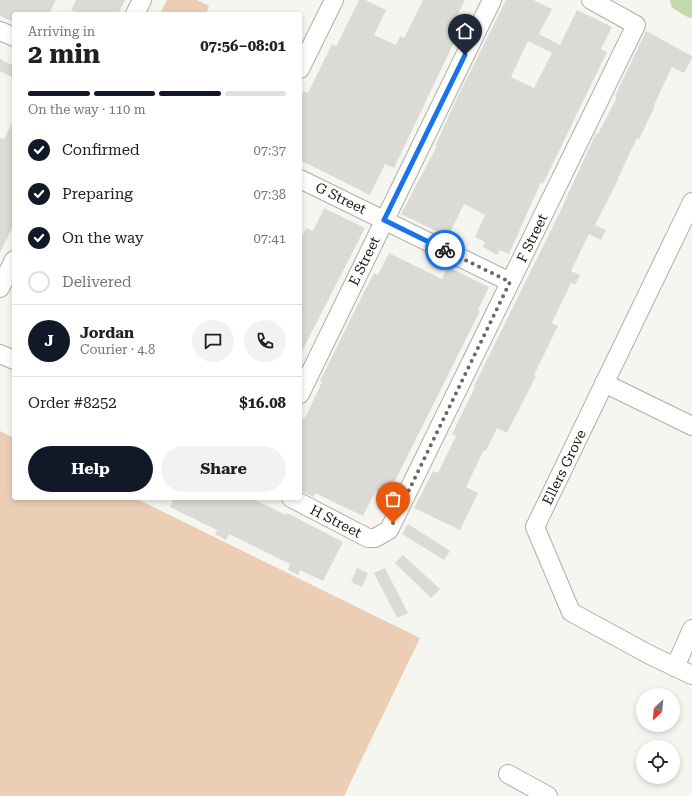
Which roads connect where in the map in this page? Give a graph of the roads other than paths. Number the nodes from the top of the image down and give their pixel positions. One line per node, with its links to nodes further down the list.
1 (142, 0): 7 (street)
2 (334, 0): 10 (street)
3 (492, 0): 13 (street, E Street)
4 (591, 0): 15 (street, F Street)
5 (682, 0): 6 (main road)
6 (692, 6)
7 (136, 12)
8 (0, 31): 9 (street)
9 (12, 36)
10 (302, 65)
11 (302, 180): 13 (street, G Street)
12 (692, 202): 19 (street, Ellers Grove)
13 (384, 220): 15 (street, G Street); 20 (street, E Street)
14 (12, 264): 16 (street)
15 (510, 282): 23 (street, F Street)
16 (0, 288)
17 (0, 354): 18 (street)
18 (12, 359)
19 (604, 383): 21 (street); 25 (street, Ellers Grove)
20 (302, 390)
21 (692, 426)
22 (295, 500): 23 (street, H Street)
23 (383, 540)
24 (692, 628): 25 (street)
25 (675, 667): 26 (street, Ellers Grove)
26 (692, 675)
27 (508, 774): 28 (street)
28 (548, 796)

